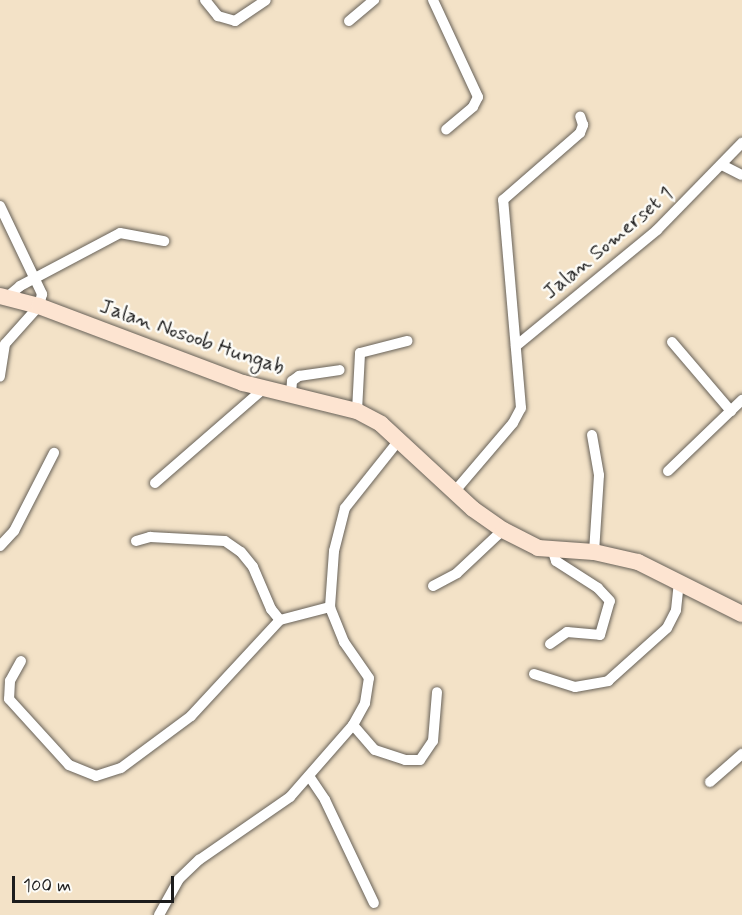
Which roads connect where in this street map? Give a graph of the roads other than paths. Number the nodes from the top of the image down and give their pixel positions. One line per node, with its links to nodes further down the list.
1 (206, 0): 2 (street)
2 (266, 0)
3 (374, 0): 5 (street)
4 (433, 0): 7 (street)
5 (349, 21)
6 (580, 116): 18 (street, Jalan Somerset 1)
7 (446, 130)
8 (742, 143): 9 (street, Jalan Somerset 1)
9 (722, 165): 10 (street); 18 (street, Jalan Somerset 1)
10 (742, 175)
11 (0, 206): 13 (street)
12 (164, 241): 13 (street)
13 (36, 277): 14 (street); 15 (street)
14 (3, 296): 15 (main road, Jalan Nosoob Hungab)
15 (39, 306): 20 (street); 21 (main road, Jalan Nosoob Hungab)
16 (407, 341): 24 (street)
17 (672, 342): 25 (street)
18 (516, 346): 31 (street, Jalan Somerset 1)
19 (340, 370): 22 (street)
20 (0, 377)
21 (263, 388): 22 (main road, Jalan Nosoob Hungab); 30 (street)
22 (291, 395): 24 (main road, Jalan Nosoob Hungab)
23 (742, 400): 25 (street)
24 (357, 411): 27 (main road, Jalan Nosoob Hungab)
25 (731, 411): 29 (street)
26 (592, 435): 36 (street)
27 (399, 440): 31 (main road, Jalan Nosoob Hungab); 39 (street)
28 (54, 453): 34 (street)
29 (668, 471)
30 (155, 483)
31 (455, 491): 32 (main road, Jalan Nosoob Hungab)
32 (503, 531): 35 (main road, Jalan Nosoob Hungab); 38 (street)
33 (136, 541): 41 (street)
34 (0, 546)
35 (552, 549): 36 (main road, Jalan Nosoob Hungab); 42 (street)
36 (594, 552): 37 (main road, Jalan Nosoob Hungab)
37 (679, 580): 40 (main road, Jalan Nosoob Hungab); 44 (street)
38 (433, 586)
39 (330, 607): 41 (street); 46 (street)
40 (742, 614)
41 (280, 620): 43 (street)
42 (550, 644)
43 (21, 661)
44 (534, 674)
45 (436, 692): 46 (street)
46 (353, 725): 48 (street)
47 (742, 754): 49 (street)
48 (309, 776): 50 (street); 51 (street)
49 (710, 782)
50 (374, 903)
51 (159, 915)

